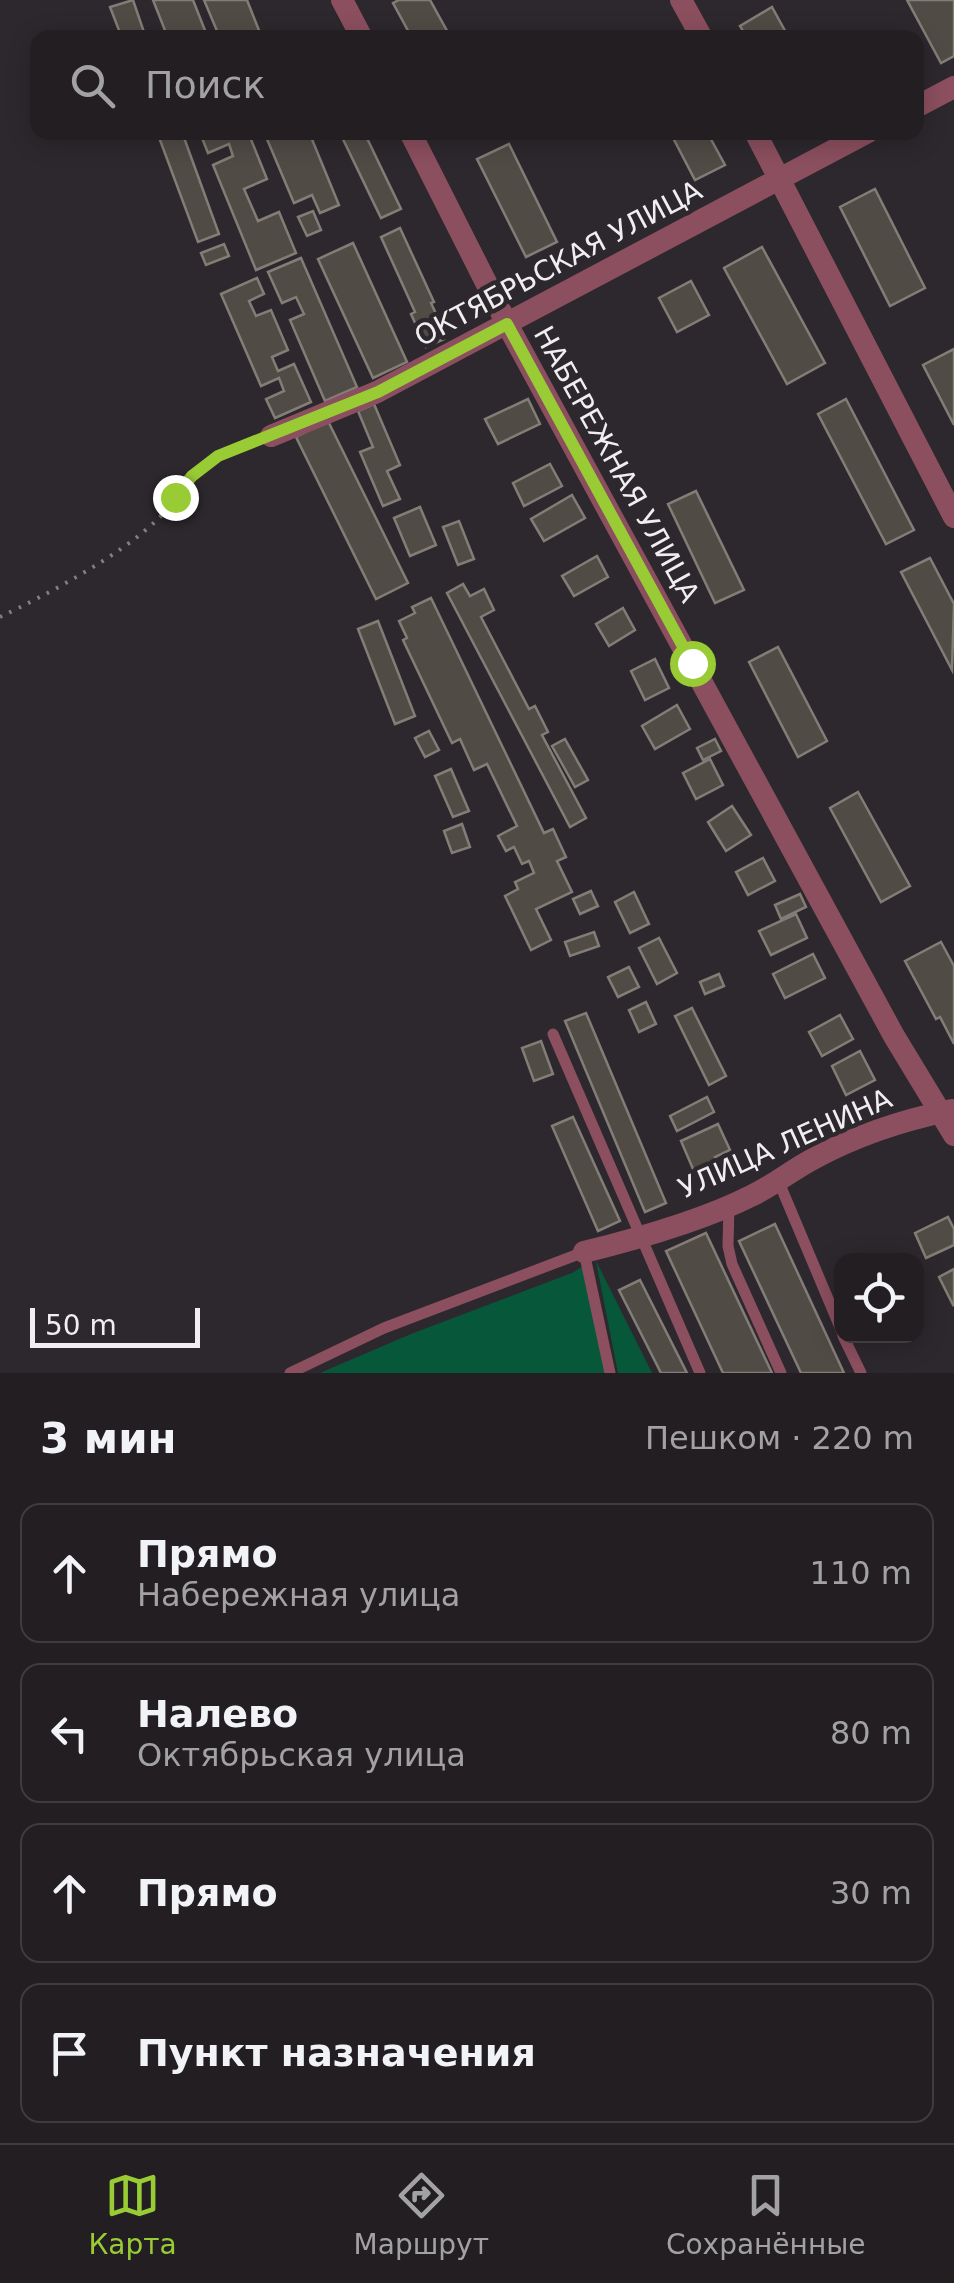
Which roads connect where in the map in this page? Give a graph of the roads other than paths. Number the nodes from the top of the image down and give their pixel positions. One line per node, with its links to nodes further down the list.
1 (342, 0): 3 (street)
2 (681, 0): 4 (street)
3 (358, 30)
4 (698, 30)
5 (954, 87): 6 (street)
6 (924, 103)
7 (414, 140): 11 (street, НАБЕРЕЖНАЯ УЛИЦА)
8 (760, 140): 10 (street)
9 (853, 140): 10 (street, ОКТЯБРЬСКАЯ УЛИЦА)
10 (782, 179): 11 (street, ОКТЯБРЬСКАЯ УЛИЦА); 13 (street)
11 (507, 324): 12 (street, ОКТЯБРЬСКАЯ УЛИЦА); 15 (street, НАБЕРЕЖНАЯ УЛИЦА)
12 (270, 436)
13 (954, 516)
14 (553, 1034): 19 (lane)
15 (948, 1111): 16 (street, НАБЕРЕЖНАЯ УЛИЦА); 17 (street, УЛИЦА ЛЕНИНА)
16 (954, 1136)
17 (778, 1180): 18 (street, УЛИЦА ЛЕНИНА); 21 (lane)
18 (729, 1204): 19 (street, УЛИЦА ЛЕНИНА); 26 (lane)
19 (642, 1237): 20 (street, УЛИЦА ЛЕНИНА); 25 (lane)
20 (584, 1252): 23 (lane); 24 (lane)
21 (834, 1315)
22 (846, 1343): 27 (lane)
23 (290, 1373)
24 (610, 1373)
25 (700, 1373)
26 (782, 1373)
27 (861, 1373)

